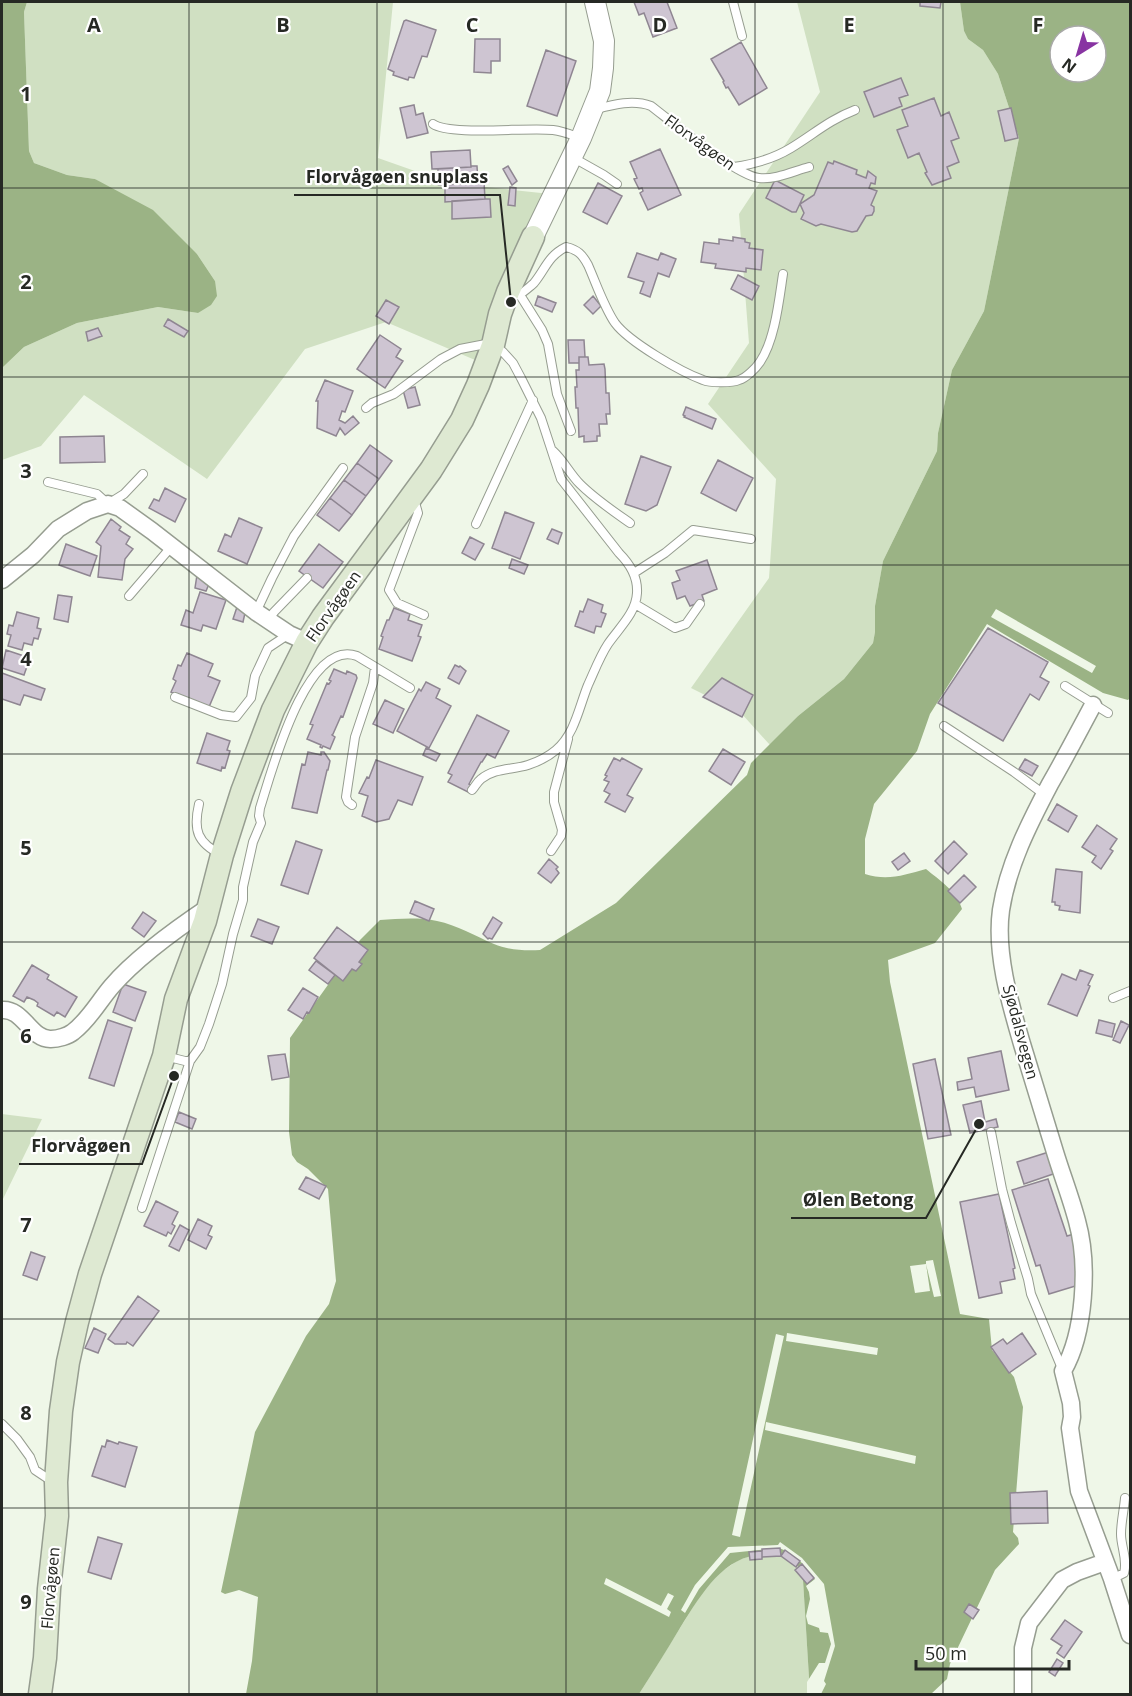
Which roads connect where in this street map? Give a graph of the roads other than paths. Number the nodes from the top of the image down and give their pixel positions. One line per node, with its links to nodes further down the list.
1 (595, 2): 4 (street, Florvågøen)
2 (733, 2): 3 (lane)
3 (742, 36)
4 (593, 110): 7 (street, Florvågøen); 10 (lane, Florvågøen)
5 (855, 110): 10 (lane)
6 (433, 124): 7 (lane)
7 (581, 138): 8 (street, Florvågøen)
8 (571, 156): 11 (lane); 12 (street, Florvågøen)
9 (809, 166): 10 (lane, Florvågøen)
10 (734, 167)
11 (617, 184)
12 (533, 237): 14 (main road, Florvågøen)
13 (783, 274): 14 (lane, Florvågøen)
14 (514, 294): 15 (main road, Florvågøen); 18 (lane)
15 (493, 345): 16 (lane); 17 (lane); 23 (main road, Florvågøen)
16 (533, 400): 19 (lane); 26 (lane)
17 (366, 408)
18 (571, 431)
19 (550, 449): 25 (lane); 29 (lane)
20 (343, 468): 36 (lane)
21 (143, 474): 24 (lane)
22 (48, 482): 24 (lane)
23 (409, 500): 35 (lane); 37 (main road, Florvågøen)
24 (108, 504): 28 (street); 31 (street)
25 (630, 523)
26 (476, 524)
27 (751, 539): 29 (lane)
28 (172, 546): 32 (lane); 36 (street)
29 (634, 573): 33 (lane)
30 (307, 578): 36 (lane)
31 (2, 580)
32 (129, 596)
33 (635, 604): 34 (lane); 44 (lane)
34 (699, 604)
35 (424, 615)
36 (262, 616): 37 (street)
37 (298, 638): 41 (lane); 50 (main road, Florvågøen)
38 (375, 667): 40 (lane, Florvågøen); 48 (lane); 56 (lane, Florvågøen)
39 (1065, 686): 42 (lane)
40 (410, 688)
41 (175, 697)
42 (1100, 709): 46 (street, Sjødalsvegen)
43 (944, 726): 46 (lane)
44 (570, 733): 45 (lane); 49 (lane)
45 (472, 790)
46 (1045, 795): 59 (street, Sjødalsvegen)
47 (199, 804): 50 (lane)
48 (352, 805)
49 (551, 851)
50 (222, 855): 51 (main road, Florvågøen)
51 (209, 907): 54 (street); 55 (main road, Florvågøen)
52 (1131, 991): 53 (lane)
53 (1113, 998)
54 (2, 1010)
55 (164, 1056): 56 (lane); 61 (main road, Florvågøen)
56 (190, 1061): 58 (lane, Florvågøen)
57 (991, 1132): 59 (lane)
58 (142, 1209)
59 (1063, 1371): 63 (street)
60 (2, 1424): 61 (lane)
61 (57, 1482): 66 (main road, Florvågøen)
62 (1125, 1498): 64 (lane)
63 (1105, 1562): 64 (street); 67 (street)
64 (1112, 1579): 65 (street)
65 (1131, 1635)
66 (40, 1695)
67 (1023, 1695)

